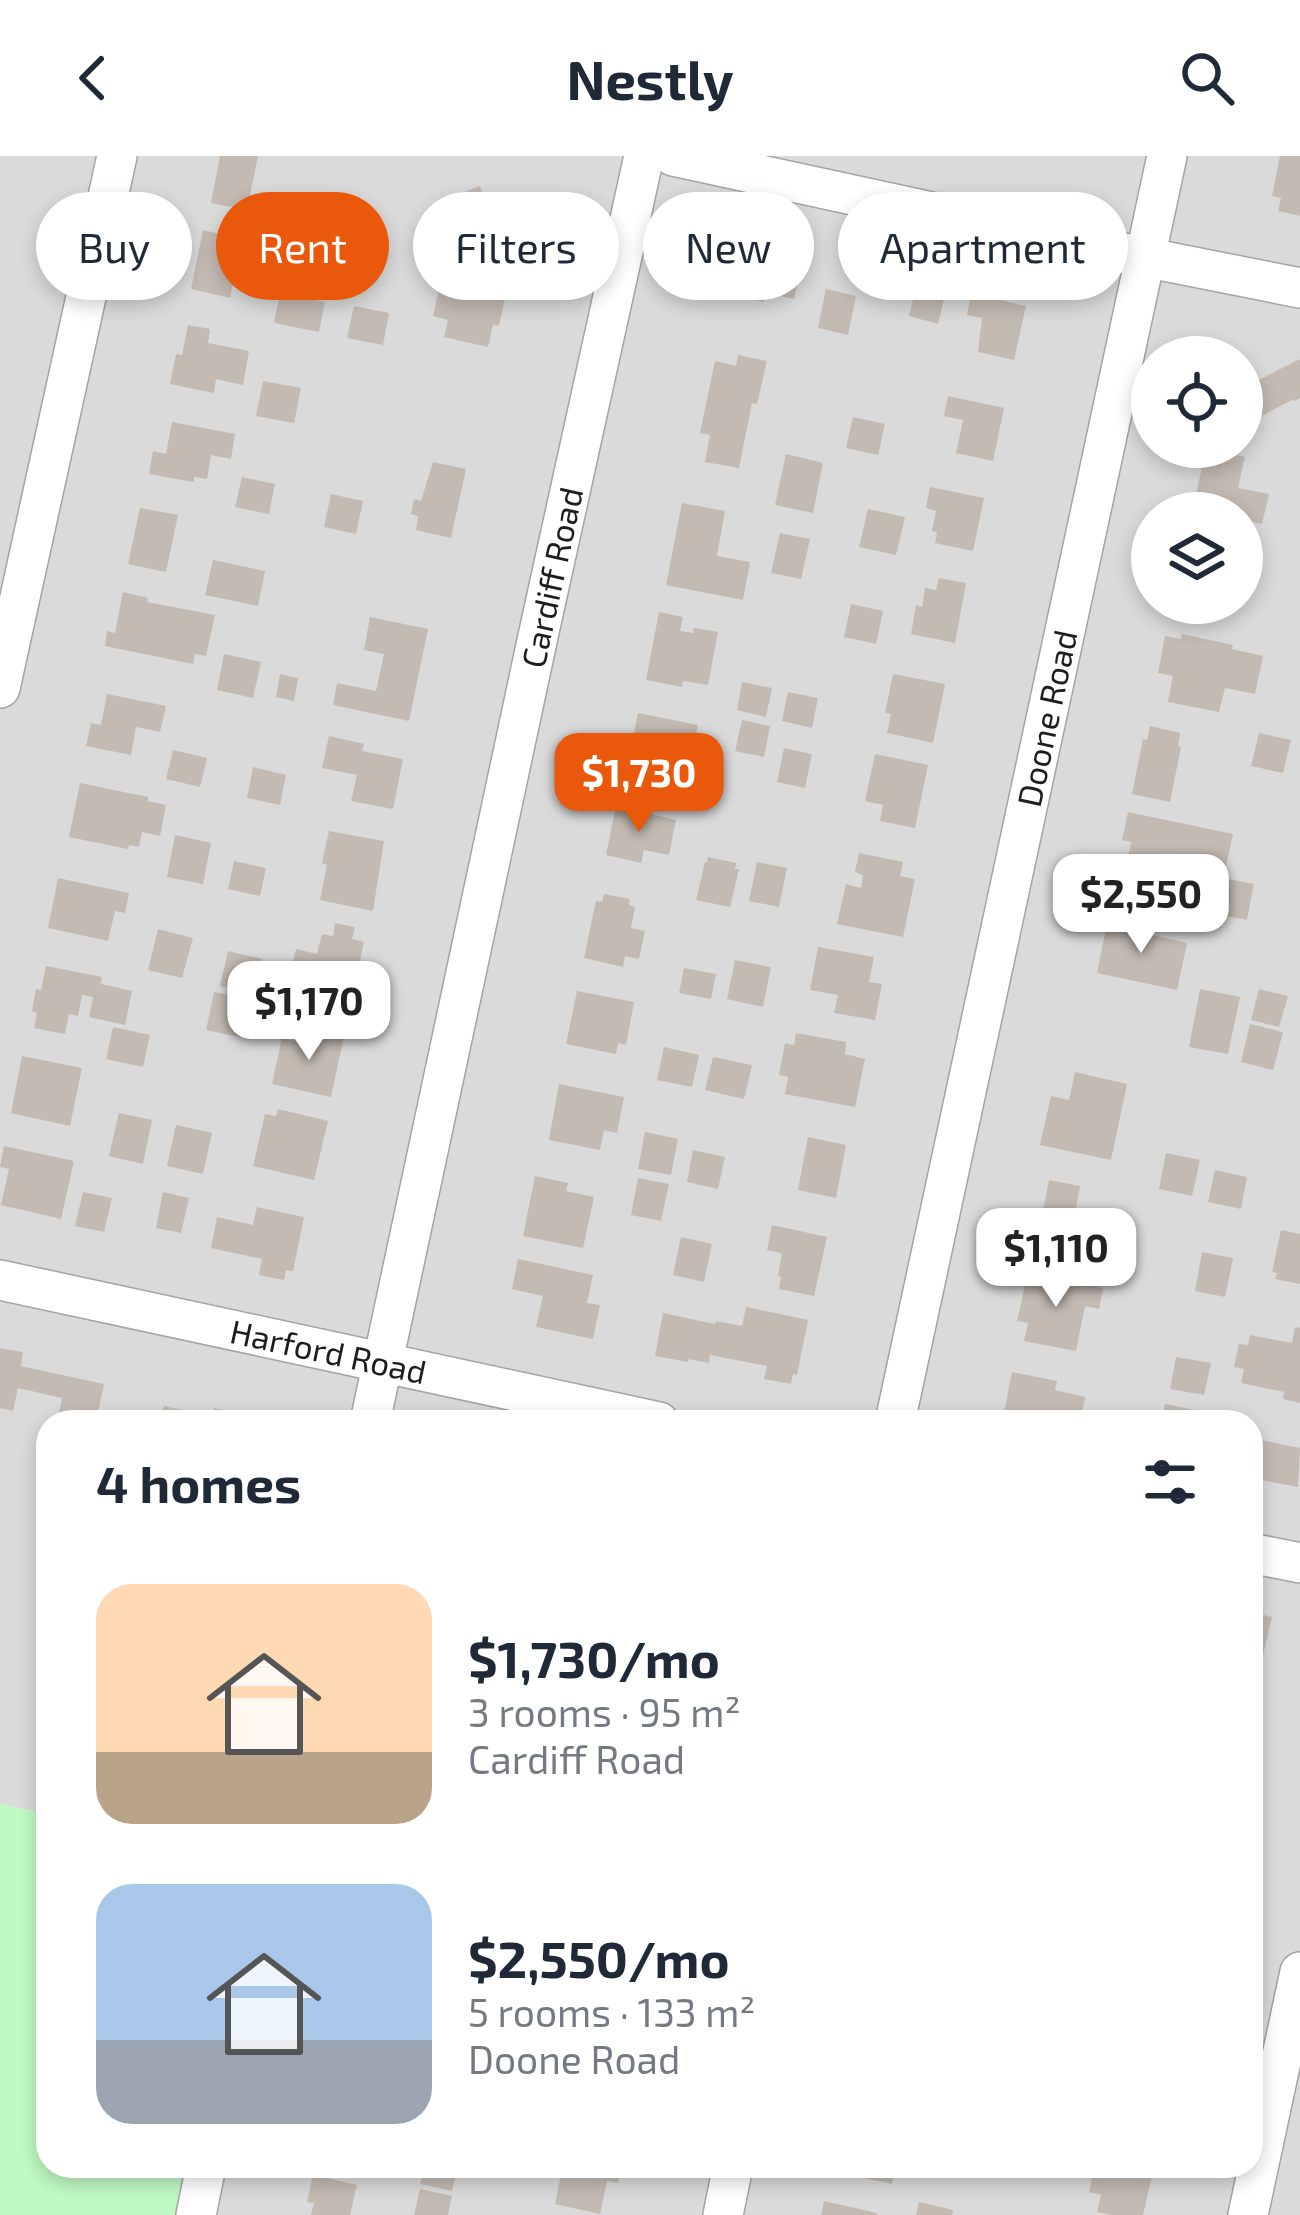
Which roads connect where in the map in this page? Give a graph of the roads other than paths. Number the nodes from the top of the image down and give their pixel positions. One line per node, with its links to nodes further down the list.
1 (117, 156): 7 (street)
2 (644, 156): 9 (street, Cardiff Road)
3 (674, 156): 5 (street)
4 (1167, 156): 5 (street, Doone Road)
5 (1147, 256): 6 (street); 12 (street, Doone Road)
6 (1300, 288)
7 (0, 688)
8 (0, 1280): 9 (street, Harford Road)
9 (384, 1362): 10 (street, Cardiff Road); 11 (street, Harford Road)
10 (373, 1410)
11 (604, 1410)
12 (898, 1410)
13 (1263, 1556): 14 (street)
14 (1300, 1564)
15 (1300, 1972): 16 (street)
16 (1263, 2145)
17 (204, 2178): 20 (street)
18 (731, 2178): 21 (street)
19 (1256, 2178): 22 (street)
20 (196, 2215)
21 (723, 2215)
22 (1248, 2215)

